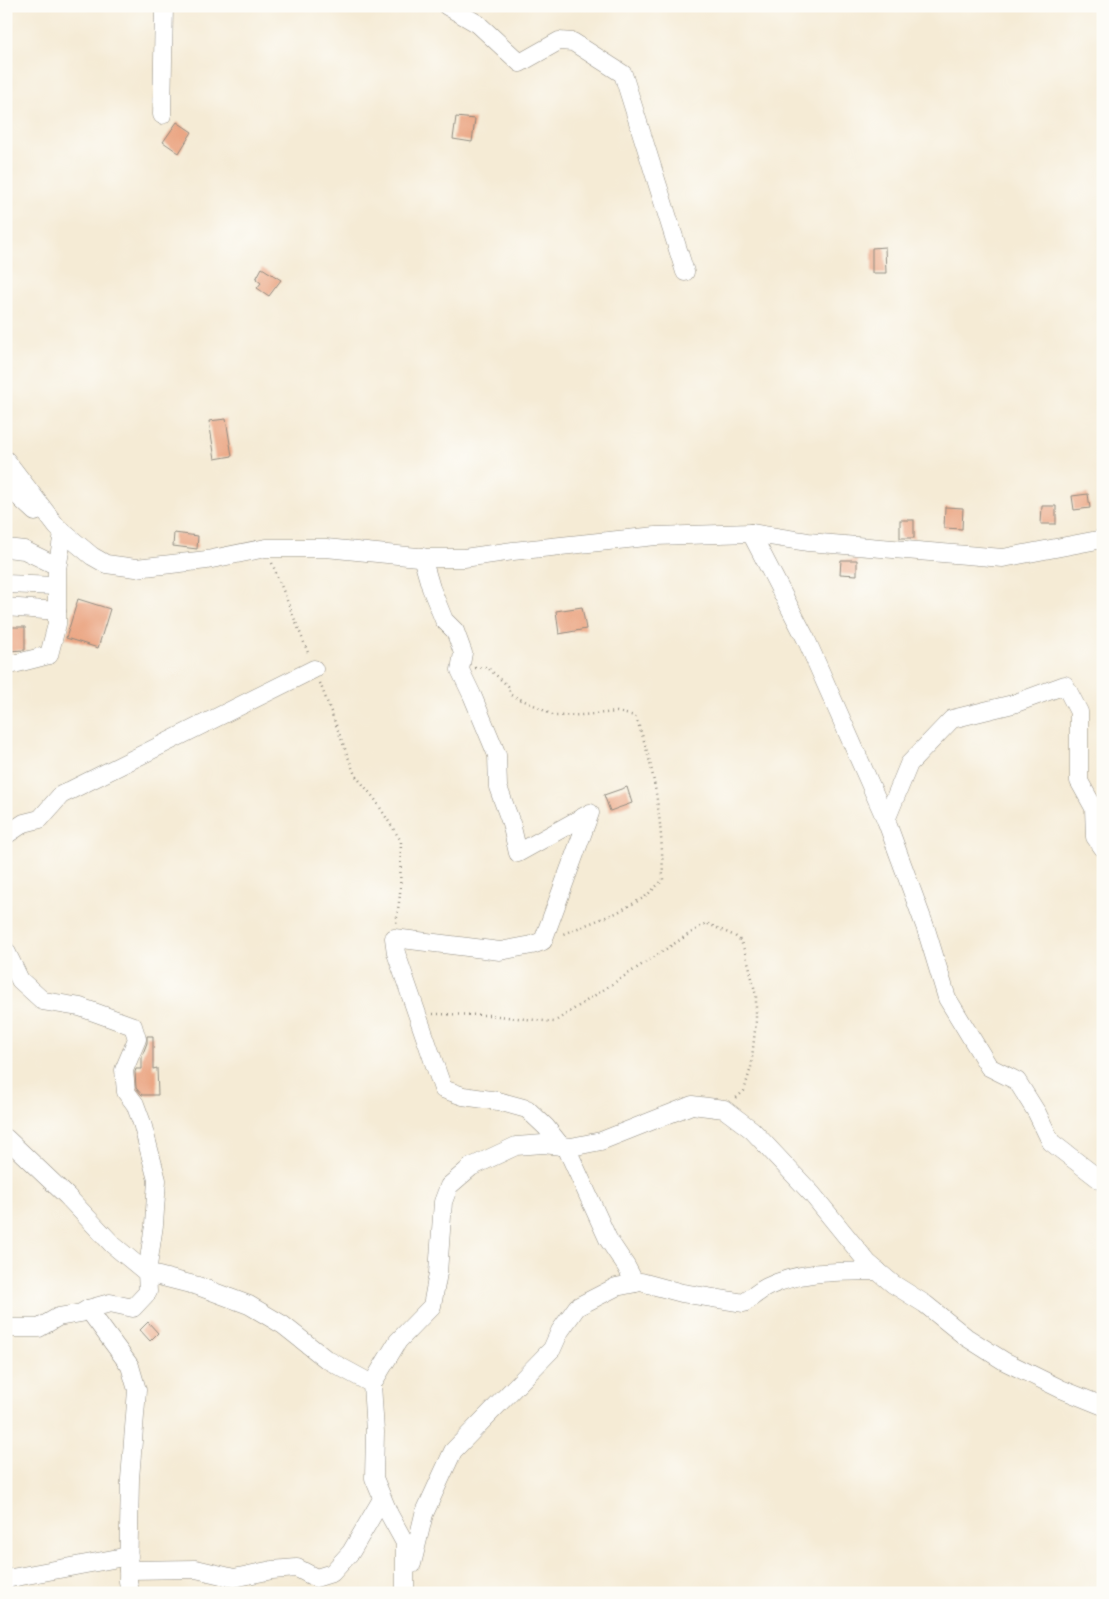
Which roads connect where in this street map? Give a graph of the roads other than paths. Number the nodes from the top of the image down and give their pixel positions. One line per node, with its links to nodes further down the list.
1 (164, 6): 3 (street)
2 (447, 6): 4 (street)
3 (162, 115)
4 (685, 272)
5 (6, 460): 7 (street)
6 (6, 485): 7 (street)
7 (60, 530): 11 (street); 12 (street)
8 (750, 533): 9 (street); 11 (street); 19 (street)
9 (1103, 539)
10 (6, 548): 12 (street)
11 (422, 558): 24 (street)
12 (57, 566): 14 (street)
13 (6, 584): 14 (street)
14 (56, 586): 16 (street)
15 (6, 607): 16 (street)
16 (57, 611): 17 (street)
17 (6, 666)
18 (314, 669): 20 (street)
19 (886, 820): 21 (street); 25 (street)
20 (6, 836)
21 (1103, 848)
22 (6, 951): 27 (street)
23 (6, 1138): 27 (street)
24 (564, 1146): 26 (street); 28 (street); 31 (street)
25 (1103, 1182)
26 (878, 1271): 28 (street); 32 (street)
27 (147, 1273): 29 (street); 31 (street)
28 (635, 1283): 37 (street)
29 (88, 1309): 30 (street); 34 (street)
30 (6, 1328)
31 (372, 1384): 33 (street)
32 (1103, 1406)
33 (382, 1499): 34 (street); 37 (street)
34 (129, 1563): 35 (street); 36 (street)
35 (6, 1579)
36 (130, 1593)
37 (406, 1593)

